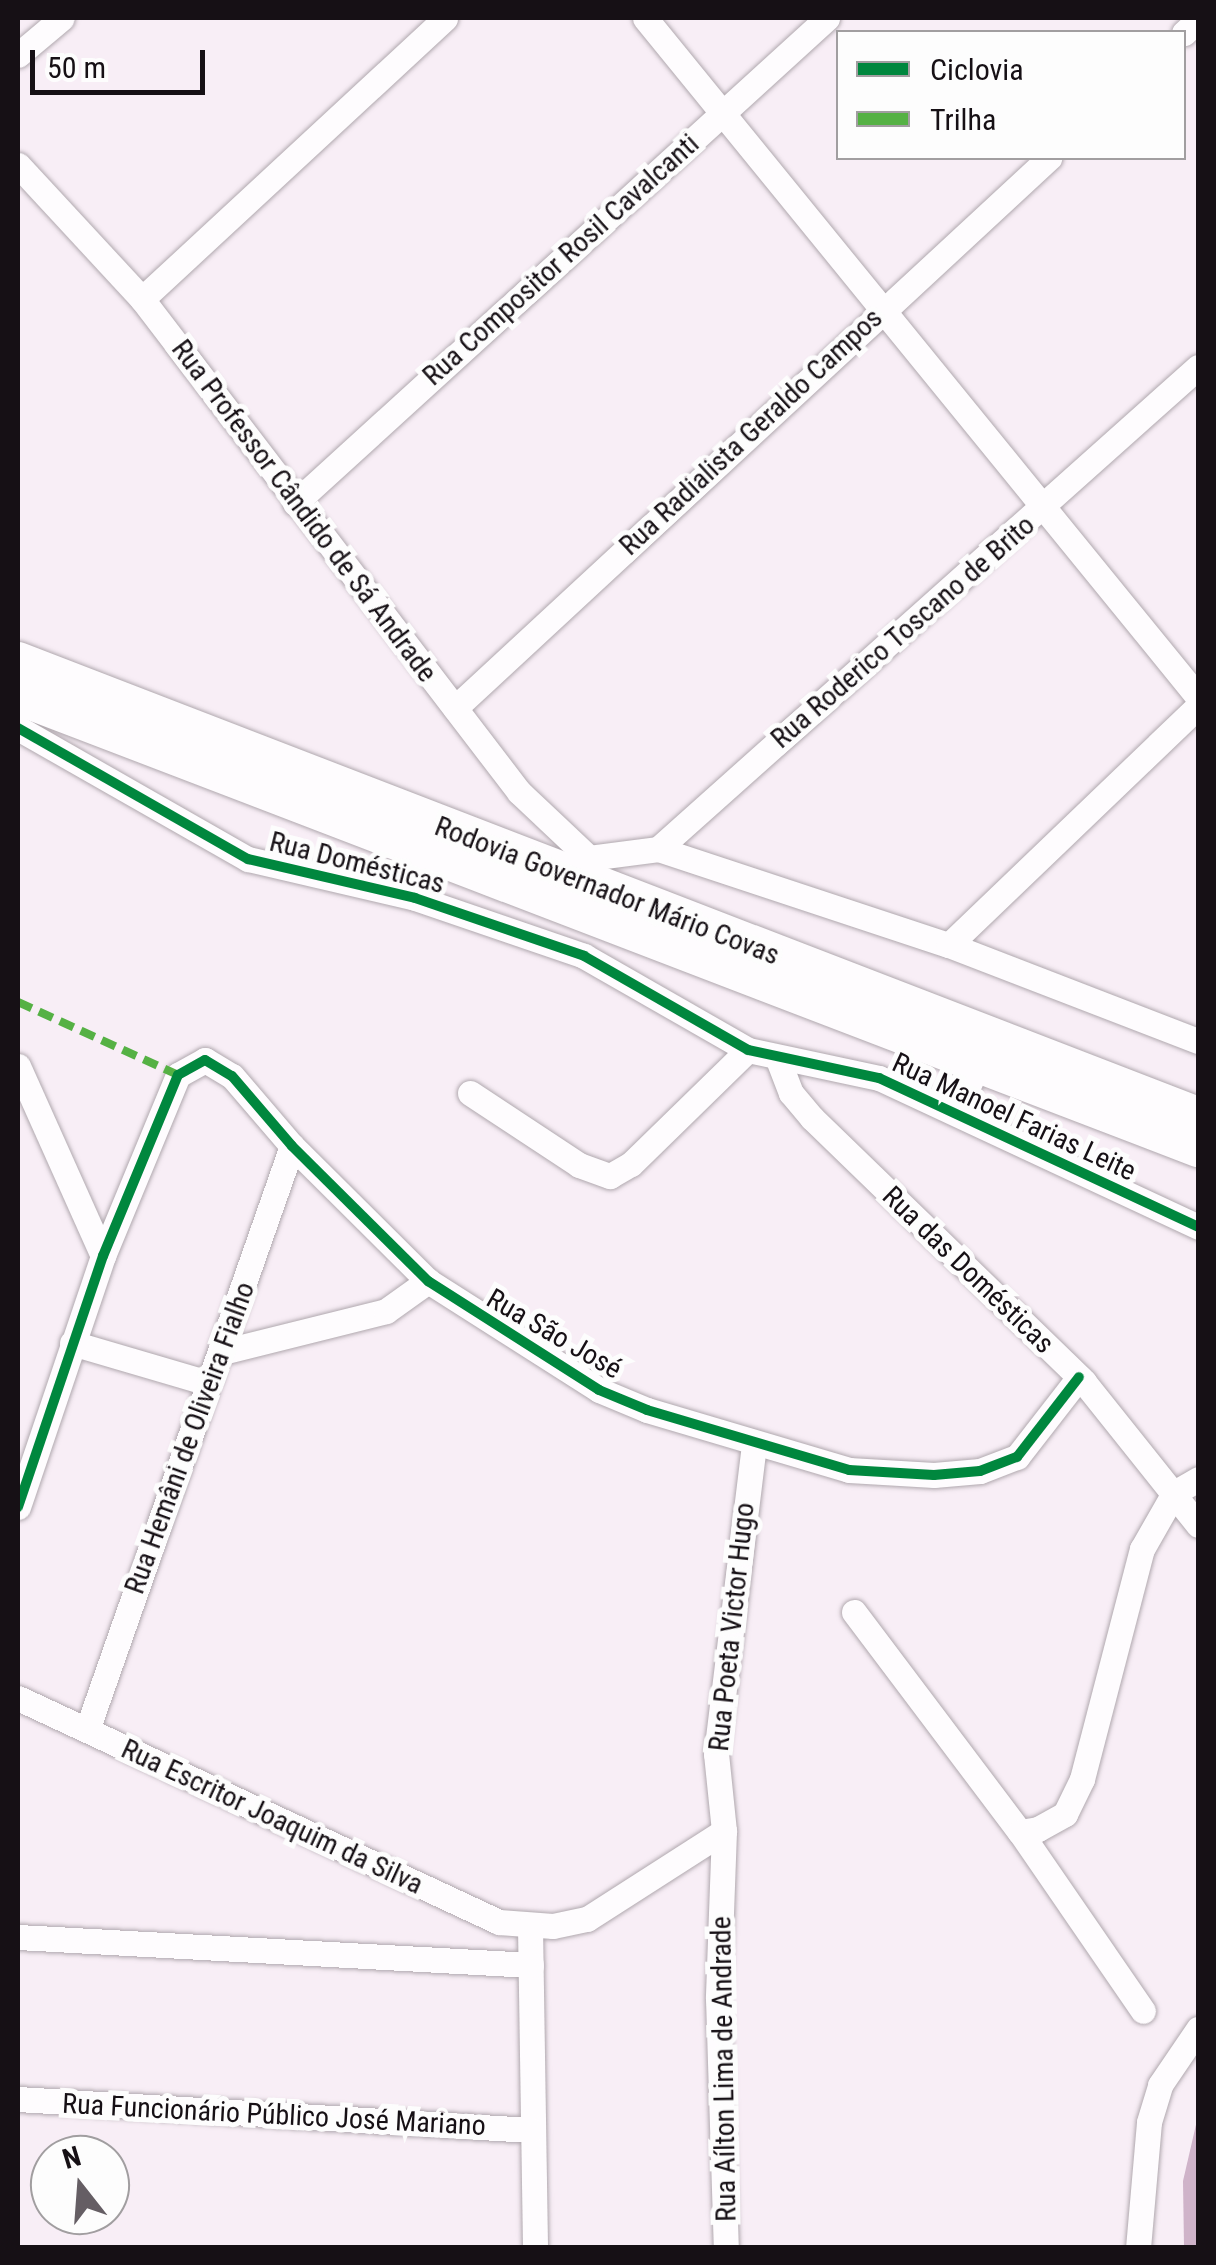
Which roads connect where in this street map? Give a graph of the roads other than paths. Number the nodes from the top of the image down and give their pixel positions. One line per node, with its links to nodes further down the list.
1 (62, 18): 5 (street)
2 (445, 18): 9 (street)
3 (645, 18): 6 (street)
4 (828, 18): 6 (street, Rua Compositor Rosil Cavalcanti)
5 (18, 55)
6 (726, 110): 10 (street); 12 (street, Rua Compositor Rosil Cavalcanti)
7 (1046, 160): 10 (street, Rua Radialista Geraldo Campos)
8 (18, 165): 9 (street, Rua Professor Cândido de Sá Andrade)
9 (142, 299): 12 (street, Rua Professor Cândido de Sá Andrade)
10 (882, 310): 13 (street); 18 (street, Rua Radialista Geraldo Campos)
11 (1198, 366): 13 (street, Rua Roderico Toscano de Brito)
12 (295, 503): 18 (street, Rua Professor Cândido de Sá Andrade)
13 (1046, 506): 16 (street); 20 (street, Rua Roderico Toscano de Brito)
14 (18, 661): 21 (highway, Rodovia Governador Mário Covas)
15 (18, 696): 26 (highway, Rodovia Governador Mário Covas)
16 (1198, 697)
17 (1198, 706): 22 (street)
18 (455, 708): 21 (street, Rua Professor Cândido de Sá Andrade)
19 (18, 728): 24 (street, Rua Domésticas)
20 (658, 849): 21 (street); 22 (street)
21 (584, 869): 30 (highway, Rodovia Governador Mário Covas)
22 (948, 945): 23 (street)
23 (1198, 1042)
24 (748, 1050): 25 (street, Rua Manoel Farias Leite); 28 (street)
25 (779, 1062): 29 (street, Rua Manoel Farias Leite); 38 (street, Rua das Domésticas)
26 (978, 1065): 29 (street); 32 (highway, Rodovia Governador Mário Covas)
27 (18, 1066): 34 (street)
28 (470, 1094)
29 (957, 1110): 33 (street, Rua Manoel Farias Leite)
30 (1198, 1116)
31 (292, 1146): 34 (street, Rua São José); 35 (street, Rua São José); 37 (street, Rua Hemâni de Oliveira Fialho)
32 (1198, 1148)
33 (1198, 1226)
34 (103, 1256): 36 (street)
35 (428, 1280): 37 (street); 40 (street, Rua São José)
36 (72, 1343): 39 (street); 42 (street)
37 (222, 1352): 39 (street, Rua Hemâni de Oliveira Fialho)
38 (1079, 1377): 40 (street, Rua São José); 44 (street, Rua das Domésticas)
39 (208, 1384): 49 (street, Rua Hemâni de Oliveira Fialho)
40 (754, 1442): 50 (street, Rua Poeta Victor Hugo)
41 (18, 1452): 42 (street)
42 (30, 1475): 45 (street)
43 (1198, 1479): 44 (street)
44 (1174, 1493): 46 (street, Rua das Domésticas); 51 (street)
45 (18, 1508)
46 (1198, 1526)
47 (854, 1612): 51 (street)
48 (18, 1698): 49 (street, Rua Escritor Joaquim da Silva)
49 (87, 1730): 52 (street, Rua Escritor Joaquim da Silva)
50 (724, 1831): 52 (street); 60 (street, Rua Aílton Lima de Andrade)
51 (1020, 1832): 55 (street)
52 (530, 1927): 54 (street)
53 (18, 1937): 54 (street)
54 (531, 1965): 58 (street)
55 (1144, 2011)
56 (1198, 2029): 61 (street)
57 (18, 2099): 58 (street, Rua Funcionário Público José Mariano)
58 (532, 2130): 59 (street)
59 (535, 2248)
60 (726, 2248)
61 (1138, 2248)

